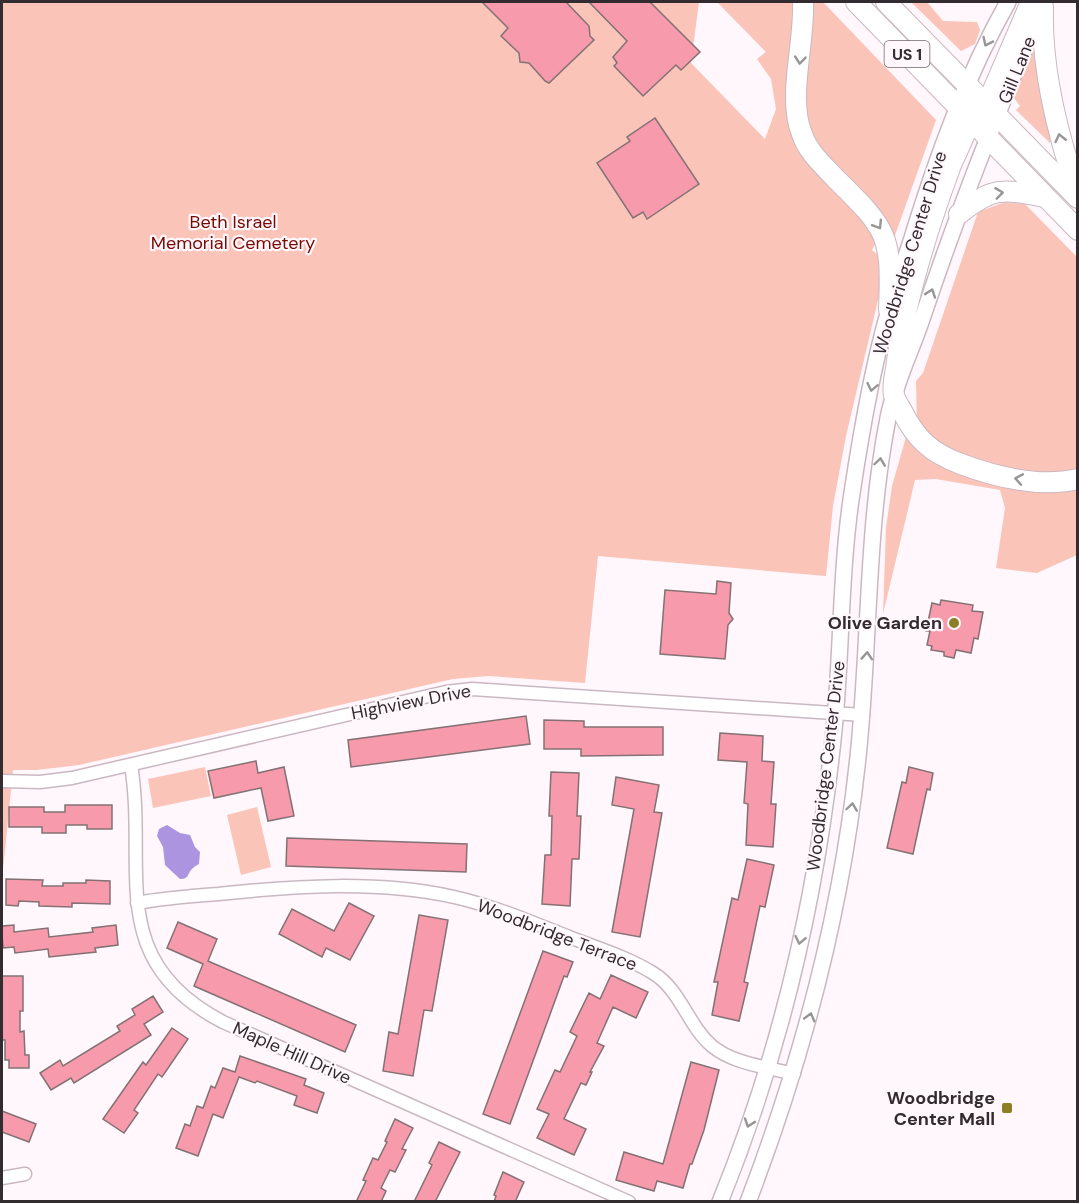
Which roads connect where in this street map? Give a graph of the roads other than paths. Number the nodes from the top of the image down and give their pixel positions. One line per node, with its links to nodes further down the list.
1 (803, 2): 15 (highway, one-way to 15)
2 (856, 2): 9 (highway, US 1)
3 (886, 2): 6 (highway, US 1)
4 (1008, 2): 7 (street, Gill Lane, one-way to 7)
5 (1040, 3): 8 (highway); 11 (highway, one-way to 5)
6 (899, 10): 7 (highway, US 1)
7 (967, 83): 8 (highway, US 1); 9 (highway)
8 (993, 110): 10 (highway); 11 (highway, US 1)
9 (964, 114): 10 (highway, US 1); 15 (street, Woodbridge Center Drive); 16 (highway)
10 (989, 140): 12 (highway, US 1); 13 (street, Woodbridge Center Drive)
11 (1077, 196)
12 (1045, 197): 13 (highway, one-way to 12); 14 (highway, US 1)
13 (959, 214): 16 (street, Woodbridge Center Drive, one-way to 13)
14 (1077, 230)
15 (889, 310): 18 (street, Woodbridge Center Drive, one-way to 18)
16 (893, 394): 17 (highway, one-way to 16); 19 (street, Woodbridge Center Drive, one-way to 16)
17 (1077, 479)
18 (835, 714): 19 (street, Highview Drive); 20 (street, Highview Drive); 23 (street, Woodbridge Center Drive, one-way to 23)
19 (862, 715): 24 (street, Woodbridge Center Drive, one-way to 19)
20 (131, 765): 21 (street, Highview Drive); 22 (street, Maple Hill Drive)
21 (2, 781)
22 (137, 903): 23 (street, Woodbridge Terrace); 28 (street, Maple Hill Drive)
23 (767, 1067): 24 (street, Woodbridge Terrace); 27 (street, Woodbridge Center Drive, one-way to 27)
24 (794, 1074): 29 (street, Woodbridge Center Drive)
25 (25, 1174): 26 (street)
26 (2, 1178)
27 (719, 1200)
28 (629, 1202)
29 (748, 1202)

